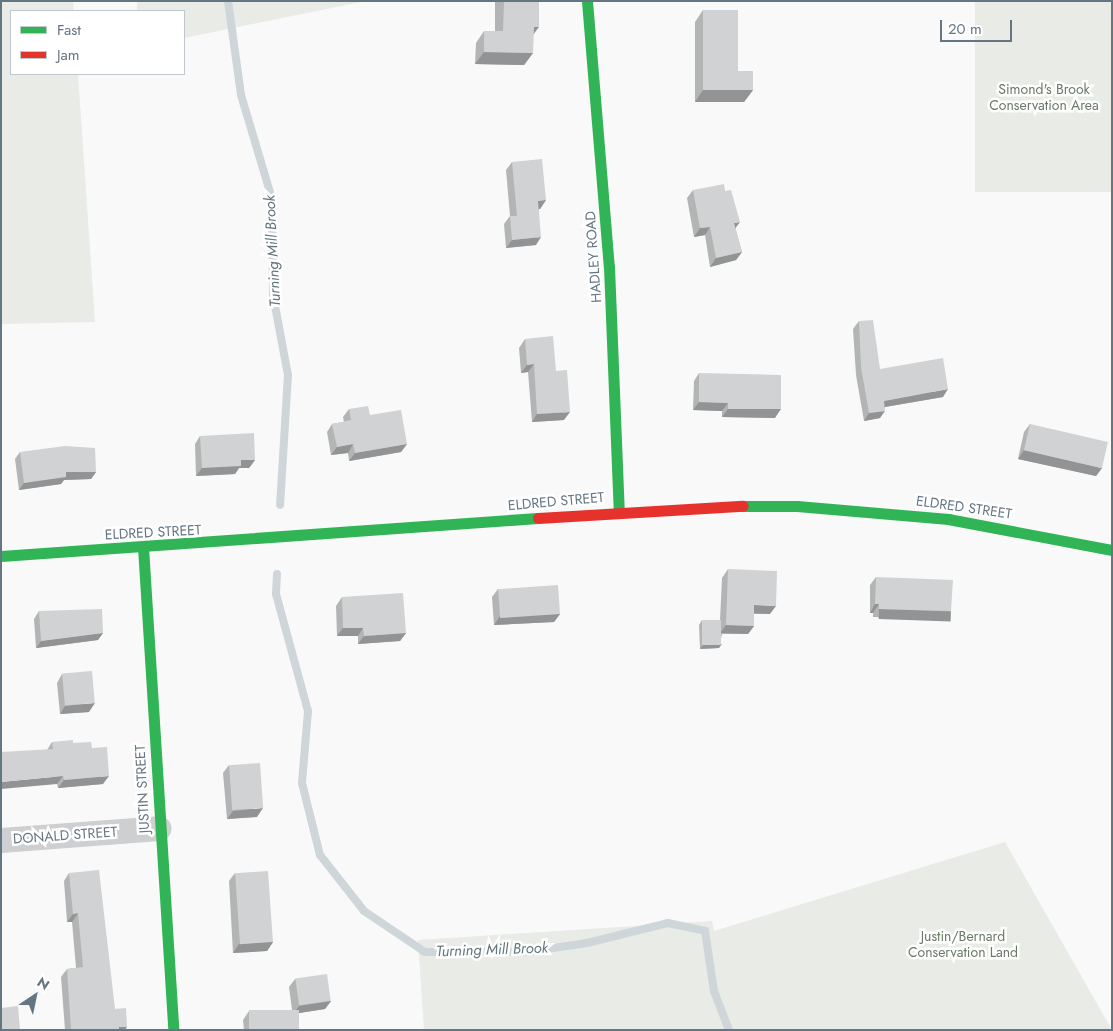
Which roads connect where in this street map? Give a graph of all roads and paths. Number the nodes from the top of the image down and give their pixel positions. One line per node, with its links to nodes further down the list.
1 (587, 1): 2 (street, HADLEY ROAD)
2 (619, 511): 3 (street, ELDRED STREET); 4 (street, ELDRED STREET)
3 (143, 547): 5 (street, ELDRED STREET); 6 (street, JUSTIN STREET)
4 (1112, 550)
5 (1, 556)
6 (159, 828): 7 (street, DONALD STREET); 8 (street, JUSTIN STREET)
7 (1, 840)
8 (173, 1030)

